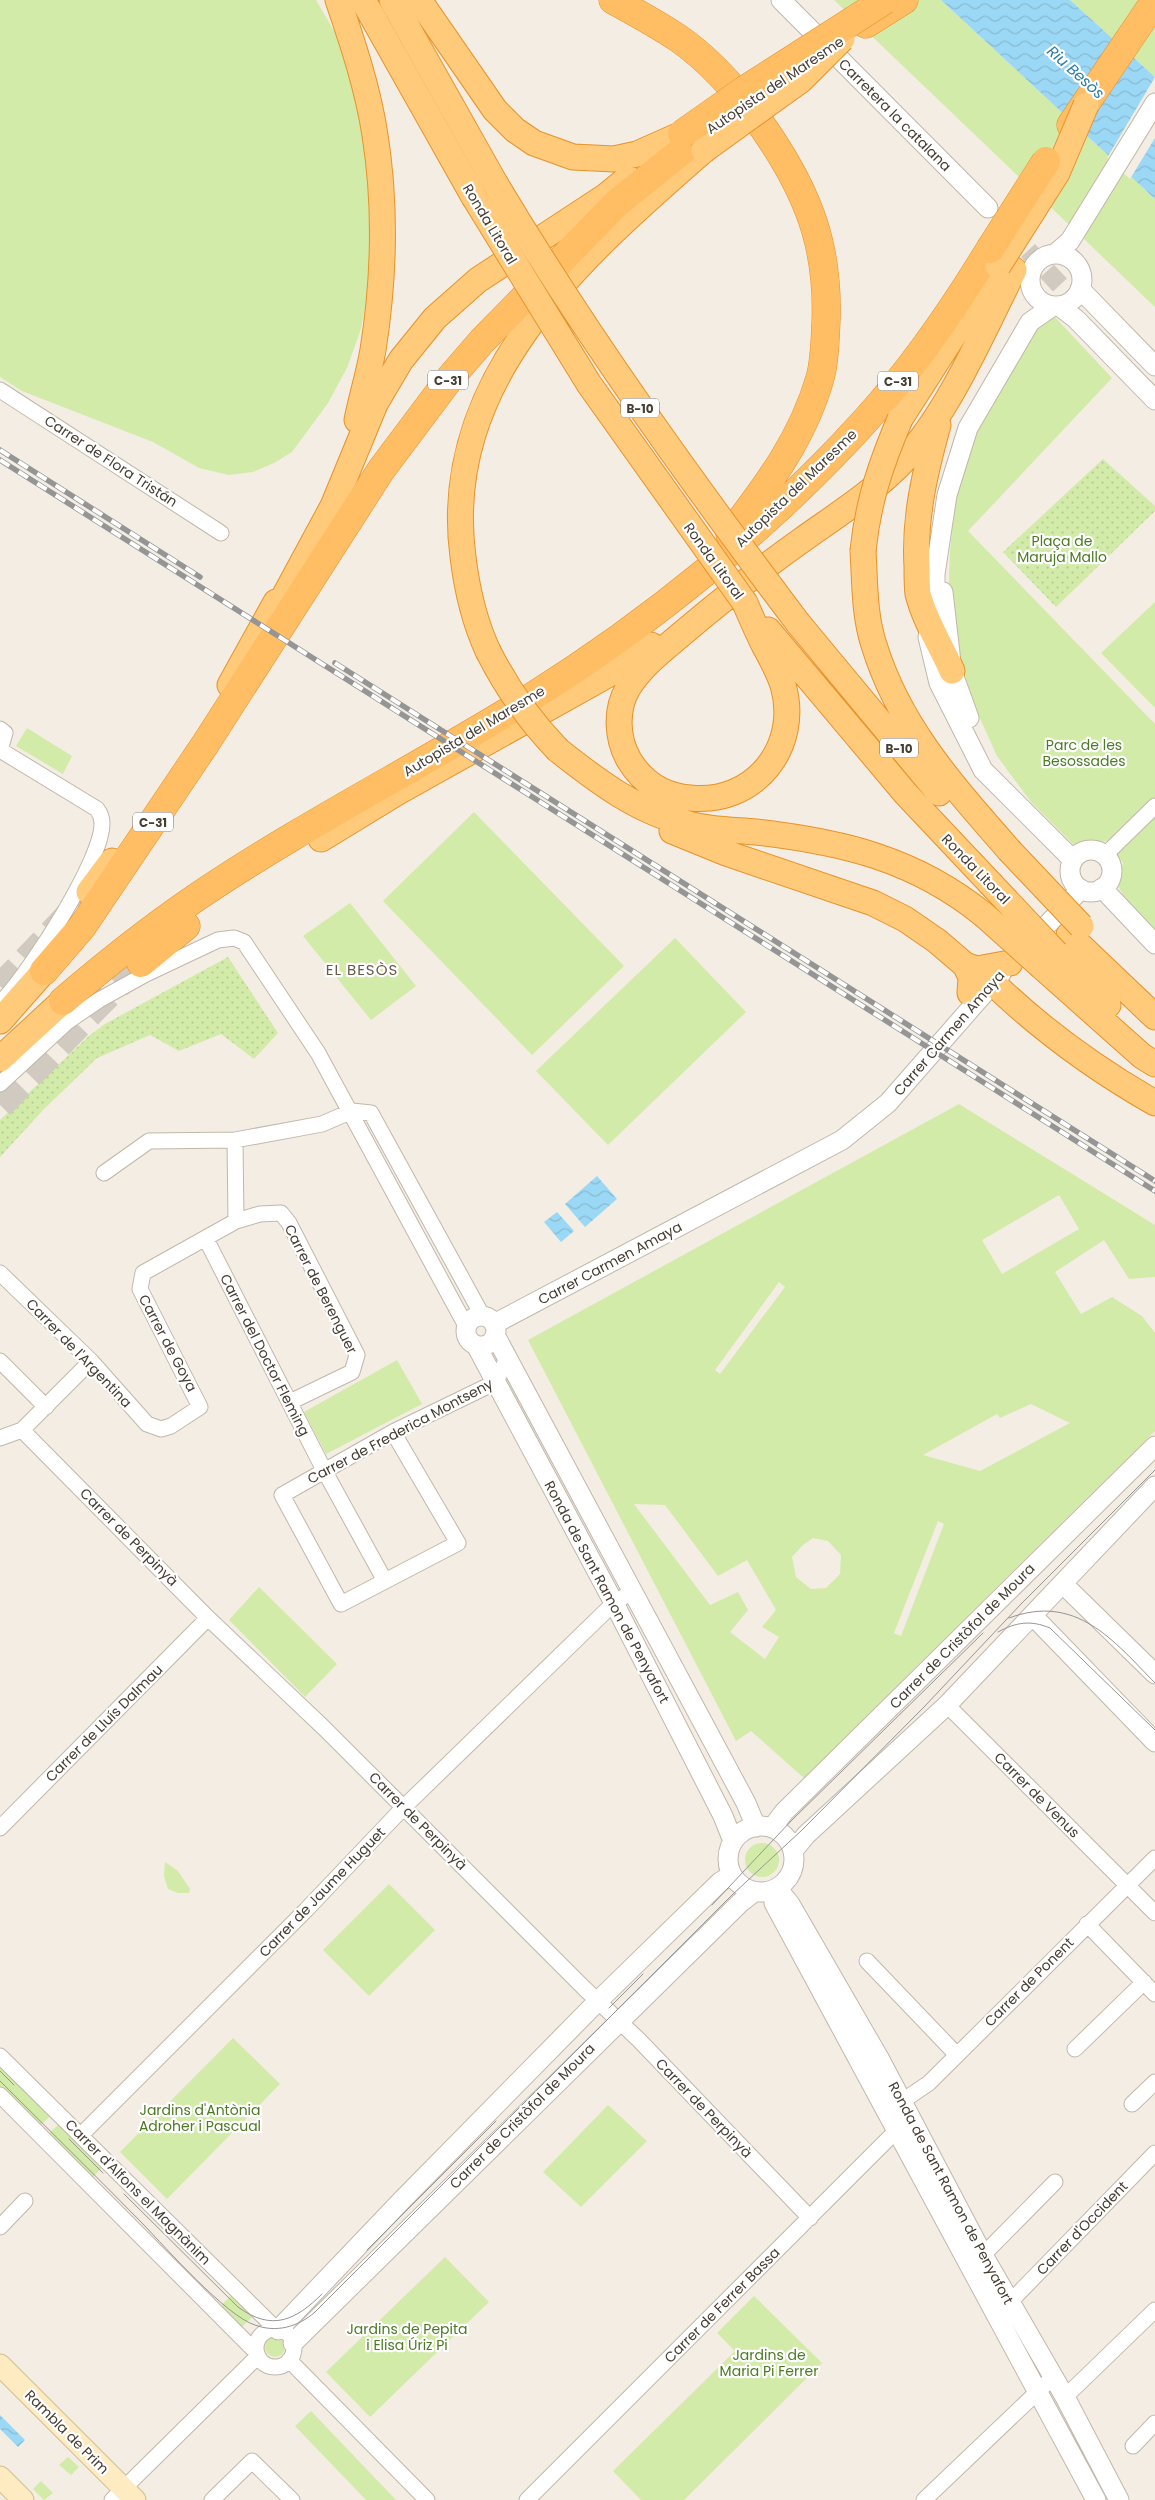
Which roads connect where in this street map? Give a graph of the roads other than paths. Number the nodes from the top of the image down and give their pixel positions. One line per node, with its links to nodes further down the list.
1 (338, 0): 33 (highway)
2 (363, 0): 31 (highway, Ronda Litoral / B-10, bridge)
3 (392, 0): 45 (highway, Ronda Litoral / B-10, bridge)
4 (419, 0): 12 (highway)
5 (613, 0): 34 (highway)
6 (782, 0): 13 (street, Carretera la catalana)
7 (885, 0): 12 (highway, bridge)
8 (904, 0): 12 (highway, Autopista del Maresme / C-31, bridge)
9 (1155, 1): 11 (highway, Autopista del Maresme / C-31)
10 (1155, 103): 14 (street)
11 (1086, 105): 15 (highway, bridge); 15 (highway, Autopista del Maresme / C-31, bridge)
12 (693, 142): 33 (highway, C-31); 37 (highway, Autopista del Maresme / C-31); 41 (highway, bridge)
13 (988, 208)
14 (1064, 257): 16 (street); 17 (street)
15 (1001, 262): 24 (highway); 34 (highway, Autopista del Maresme / C-31); 45 (highway, bridge)
16 (1031, 290): 18 (street); 20 (street)
17 (1080, 290): 18 (street); 21 (street)
18 (1056, 306): 20 (street); 25 (street)
19 (1084, 311): 22 (street)
20 (1030, 322): 28 (street)
21 (1155, 366)
22 (1155, 383)
23 (0, 390): 26 (street, Carrer de Flora Tristán)
24 (945, 400): 27 (highway); 29 (highway)
25 (1155, 400)
26 (221, 533)
27 (803, 540): 31 (highway); 42 (highway)
28 (939, 540): 29 (street); 32 (street)
29 (926, 580): 30 (highway)
30 (931, 626): 32 (highway); 39 (street)
31 (770, 642): 45 (highway, Ronda Litoral / B-10)
32 (952, 671): 39 (street)
33 (227, 695): 35 (highway)
34 (530, 698): 42 (highway, Autopista del Maresme / C-31)
35 (212, 717): 37 (highway); 48 (highway)
36 (0, 729): 38 (street)
37 (206, 743): 53 (highway, C-31)
38 (0, 750): 57 (street)
39 (1008, 792): 44 (street)
40 (1155, 806): 43 (street)
41 (645, 809): 50 (highway, bridge); 52 (highway)
42 (310, 836): 51 (highway); 56 (highway, C-31)
43 (1105, 855): 44 (street); 47 (street)
44 (1073, 860): 46 (street)
45 (1002, 867): 50 (highway, Ronda Litoral / B-10)
46 (1076, 884): 47 (street); 54 (street, Carrer Carmen Amaya)
47 (1102, 888): 49 (street)
48 (89, 892)
49 (1155, 944)
50 (1062, 945): 58 (highway, Ronda Litoral / B-10); 60 (highway, Ronda Litoral / B-10); 62 (highway)
51 (141, 963)
52 (965, 965): 54 (highway); 55 (highway)
53 (44, 971): 59 (highway, C-31)
54 (999, 972): 55 (street, Carrer Carmen Amaya); 64 (highway); 67 (street, Carrer Carmen Amaya)
55 (970, 993): 67 (street, Carrer Carmen Amaya)
56 (62, 1001): 61 (highway, C-31)
57 (0, 1003)
58 (1155, 1017)
59 (0, 1020)
60 (1155, 1054)
61 (0, 1059)
62 (1155, 1064)
63 (0, 1084): 65 (street)
64 (1155, 1103)
65 (352, 1111): 66 (street); 72 (street, Ronda de Sant Ramon de Penyafort); 73 (street)
66 (235, 1140): 68 (street); 69 (street)
67 (805, 1161): 72 (street, Carrer Carmen Amaya)
68 (104, 1173)
69 (236, 1221): 70 (street); 79 (street, Carrer de Berenguer)
70 (206, 1239): 79 (street, Carrer del Doctor Fleming); 81 (street, Carrer de Goya)
71 (0, 1273): 77 (street, Carrer de l'Argentina)
72 (491, 1325): 73 (street); 74 (street); 75 (street, Ronda de Sant Ramon de Penyafort)
73 (466, 1326): 74 (street)
74 (476, 1345): 78 (street, Ronda de Sant Ramon de Penyafort)
75 (508, 1358): 78 (street, Carrer de Frederica Montseny); 90 (street, Ronda de Sant Ramon de Penyafort)
76 (0, 1361): 80 (street)
77 (91, 1361): 80 (street); 81 (street, Carrer de l'Argentina)
78 (496, 1382): 83 (street, Carrer de Frederica Montseny); 91 (street, Ronda de Sant Ramon de Penyafort)
79 (290, 1402): 86 (street, Carrer del Doctor Fleming)
80 (46, 1407): 82 (street)
81 (161, 1429)
82 (22, 1430): 84 (street); 93 (street, Carrer de Perpinyà)
83 (393, 1432): 86 (street, Carrer de Frederica Montseny); 88 (street)
84 (0, 1438)
85 (1155, 1446): 98 (street, Carrer de Cristòfol de Moura)
86 (324, 1470): 88 (street, Carrer del Doctor Fleming); 88 (street, Carrer de Frederica Montseny)
87 (1153, 1493): 89 (street)
88 (385, 1581)
89 (1063, 1584): 92 (street); 94 (street)
90 (631, 1587): 91 (street, Carrer de Jaume Huguet); 98 (street, Ronda de Sant Ramon de Penyafort)
91 (614, 1603): 97 (street, Carrer de Jaume Huguet); 100 (street, Ronda de Sant Ramon de Penyafort)
92 (1033, 1616): 95 (street); 96 (street)
93 (208, 1618): 97 (street, Carrer de Perpinyà); 99 (street, Carrer de Lluís Dalmau)
94 (1155, 1674)
95 (947, 1705): 101 (street); 104 (street, Carrer de Venus)
96 (1155, 1742)
97 (404, 1806): 111 (street, Carrer de Perpinyà); 121 (street, Carrer de Jaume Huguet)
98 (764, 1827): 100 (street); 101 (street)
99 (0, 1828)
100 (733, 1841): 103 (street)
101 (793, 1851): 105 (street)
102 (1155, 1858): 104 (street, Carrer de Ponent)
103 (732, 1875): 105 (street); 111 (street, Carrer de Cristòfol de Moura)
104 (1128, 1886): 106 (street, Carrer de Venus); 107 (street, Carrer de Ponent)
105 (766, 1891): 112 (street, Carrer de Cristòfol de Moura); 118 (street, Ronda de Sant Ramon de Penyafort); 120 (street, Ronda de Sant Ramon de Penyafort)
106 (1155, 1913)
107 (1087, 1924): 109 (street); 114 (street, Carrer de Ponent)
108 (868, 1961): 114 (street)
109 (1144, 1982): 110 (street); 113 (street)
110 (1155, 1994)
111 (598, 2001): 112 (street, Carrer de Perpinyà); 130 (street, Carrer de Cristòfol de Moura)
112 (619, 2020): 125 (street, Carrer de Perpinyà); 131 (street, Carrer de Cristòfol de Moura)
113 (1074, 2049)
114 (957, 2055): 118 (street, Carrer de Ponent)
115 (0, 2056): 121 (street, Carrer d'Alfons el Magnànim)
116 (1155, 2082): 119 (street)
117 (0, 2095): 132 (street)
118 (901, 2102): 120 (street); 127 (street, Ronda de Sant Ramon de Penyafort)
119 (1132, 2104)
120 (896, 2130): 125 (street, Carrer de Ferrer Bassa); 135 (street, Ronda de Sant Ramon de Penyafort)
121 (81, 2135): 130 (street, Carrer d'Alfons el Magnànim)
122 (1155, 2153): 128 (street, Carrer d'Occident)
123 (1055, 2182): 127 (street)
124 (25, 2202): 126 (street)
125 (810, 2218): 145 (street, Carrer de Ferrer Bassa)
126 (0, 2227)
127 (983, 2255): 128 (street, Ronda de Sant Ramon de Penyafort)
128 (1010, 2302): 134 (street, Ronda de Sant Ramon de Penyafort)
129 (1155, 2310): 136 (street)
130 (277, 2329): 131 (street); 132 (street)
131 (291, 2352): 132 (street); 144 (street)
132 (257, 2353): 140 (street)
133 (0, 2365): 140 (main road, Rambla de Prim)
134 (1052, 2378): 135 (street); 136 (street, Ronda de Sant Ramon de Penyafort)
135 (1038, 2392): 146 (street); 147 (street, Ronda de Sant Ramon de Penyafort)
136 (1065, 2397): 148 (street, Ronda de Sant Ramon de Penyafort)
137 (1155, 2423): 138 (street)
138 (1132, 2446)
139 (0, 2477): 141 (main road)
140 (123, 2496)
141 (23, 2500)
142 (212, 2500): 143 (street)
143 (292, 2500)
144 (428, 2500)
145 (527, 2500)
146 (924, 2500)
147 (1096, 2500)
148 (1119, 2500)

